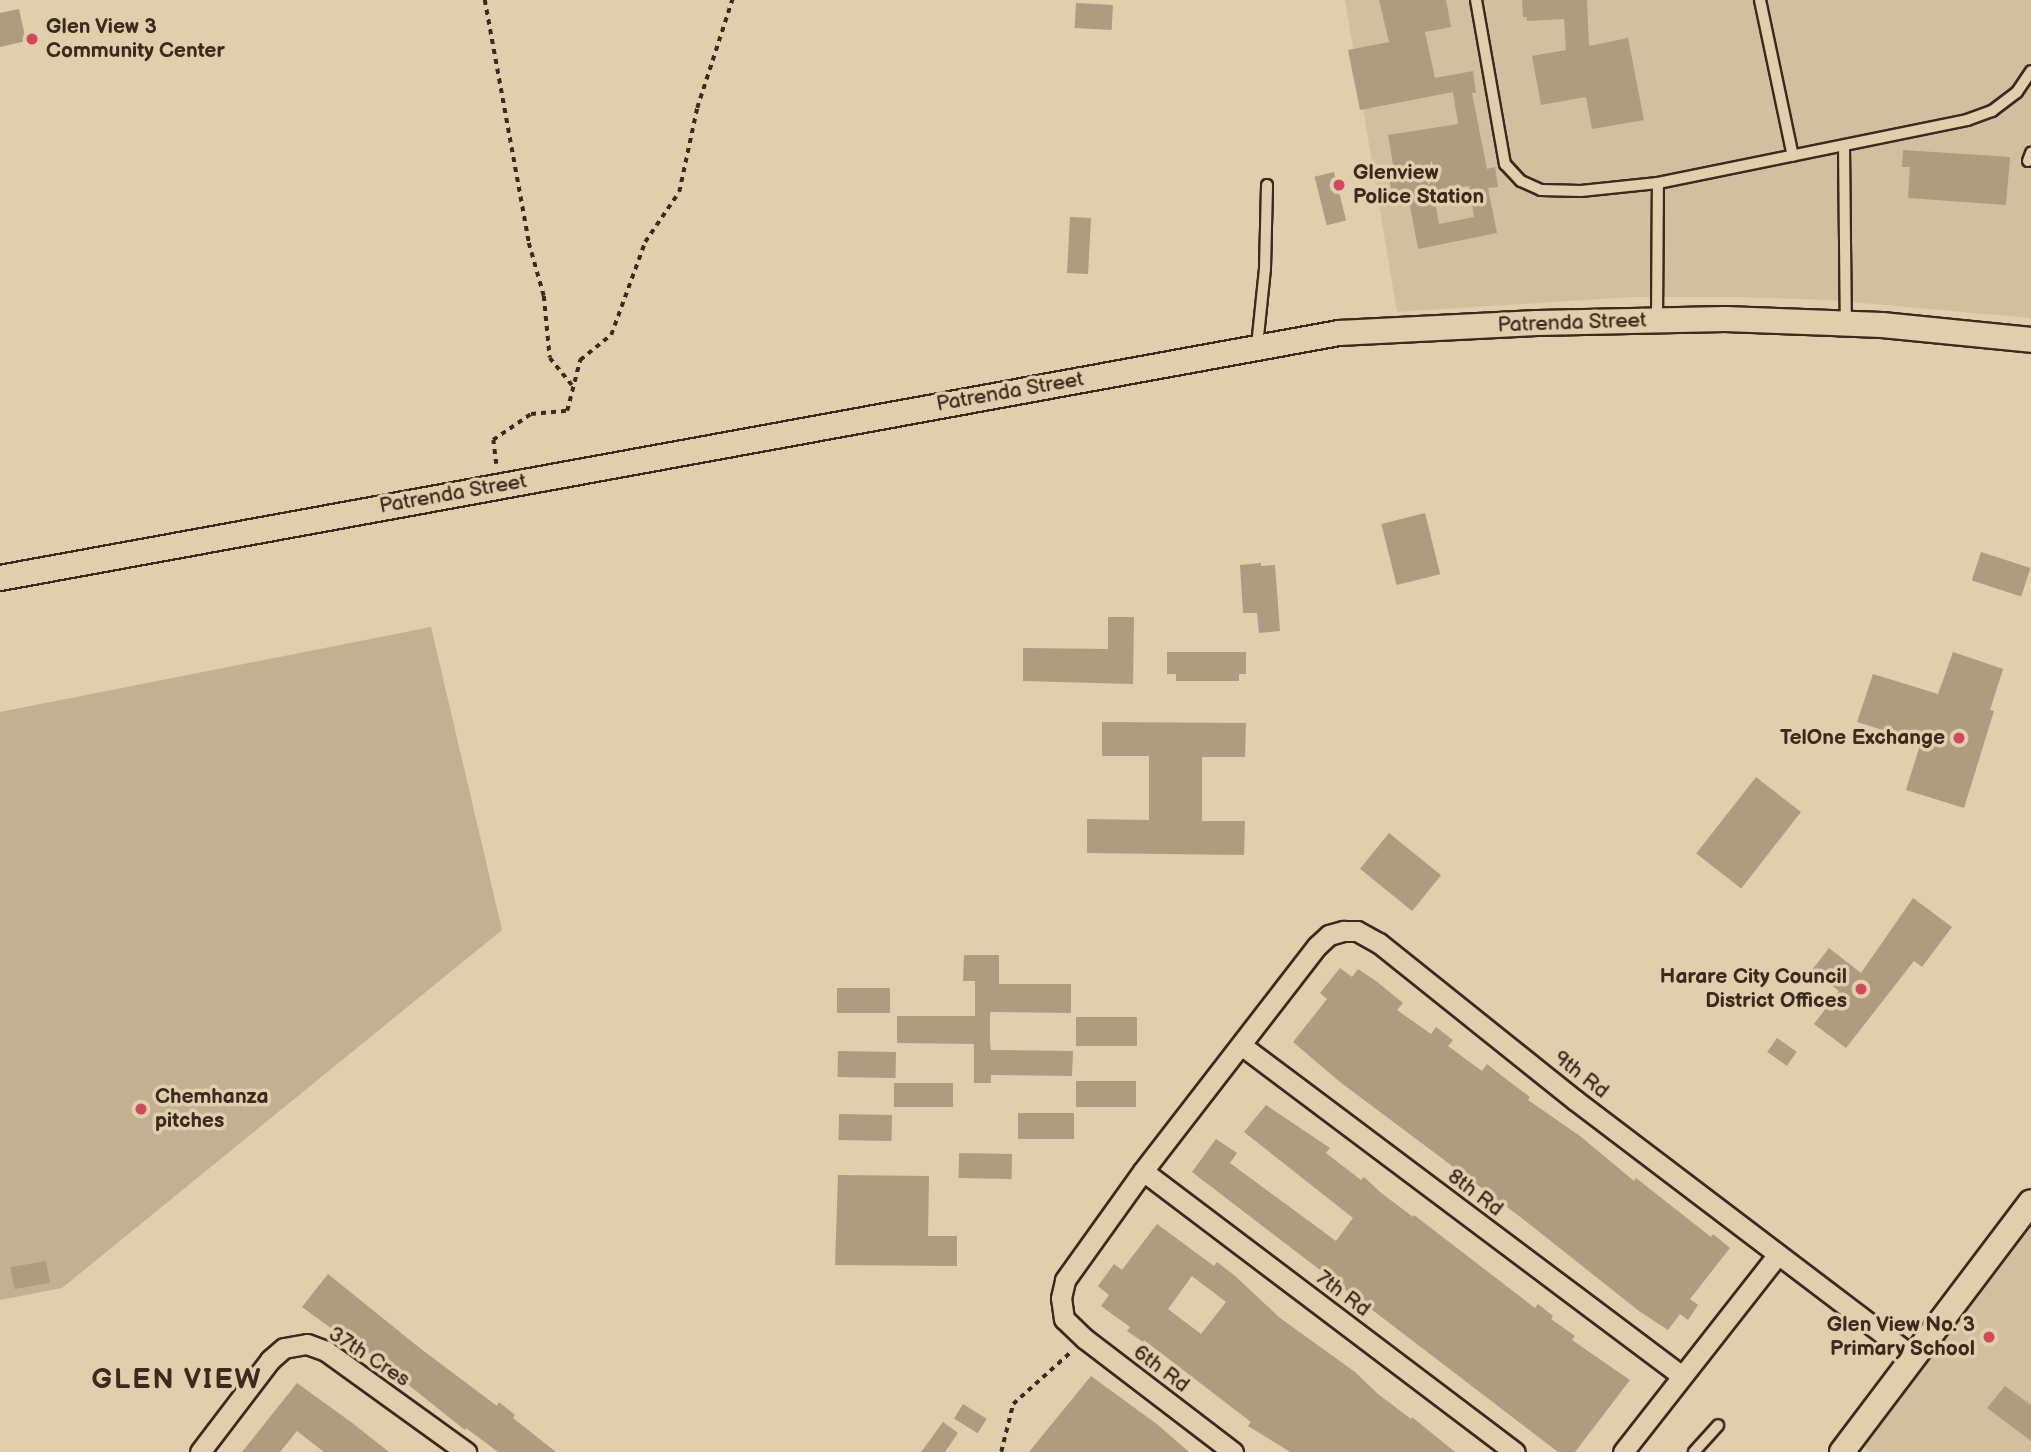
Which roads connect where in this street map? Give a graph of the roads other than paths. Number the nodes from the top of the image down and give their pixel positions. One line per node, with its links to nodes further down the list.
1 (1476, 0): 6 (lane)
2 (1760, 0): 5 (lane)
3 (2029, 78): 4 (lane)
4 (1844, 146): 5 (lane); 9 (lane)
5 (1793, 156): 6 (lane)
6 (1658, 183): 8 (lane)
7 (1267, 185): 11 (lane)
8 (1657, 320): 9 (street, Patrenda Street); 11 (street, Patrenda Street)
9 (1846, 323): 10 (street, Patrenda Street)
10 (2031, 340)
11 (1257, 347): 12 (street, Patrenda Street)
12 (0, 578)
13 (1241, 1045): 14 (street); 16 (street, 9th Rd); 18 (street, 8th Rd)
14 (1143, 1171): 22 (street, 6th Rd); 23 (street, 7th Rd)
15 (2031, 1202): 17 (street)
16 (1778, 1254): 17 (street, 9th Rd); 18 (street)
17 (1914, 1357): 26 (street)
18 (1682, 1376): 24 (street)
19 (1718, 1425): 25 (lane)
20 (200, 1452): 21 (street, 37th Cres)
21 (466, 1452)
22 (1233, 1452)
23 (1515, 1452)
24 (1623, 1452)
25 (1694, 1452)
26 (1843, 1452)

